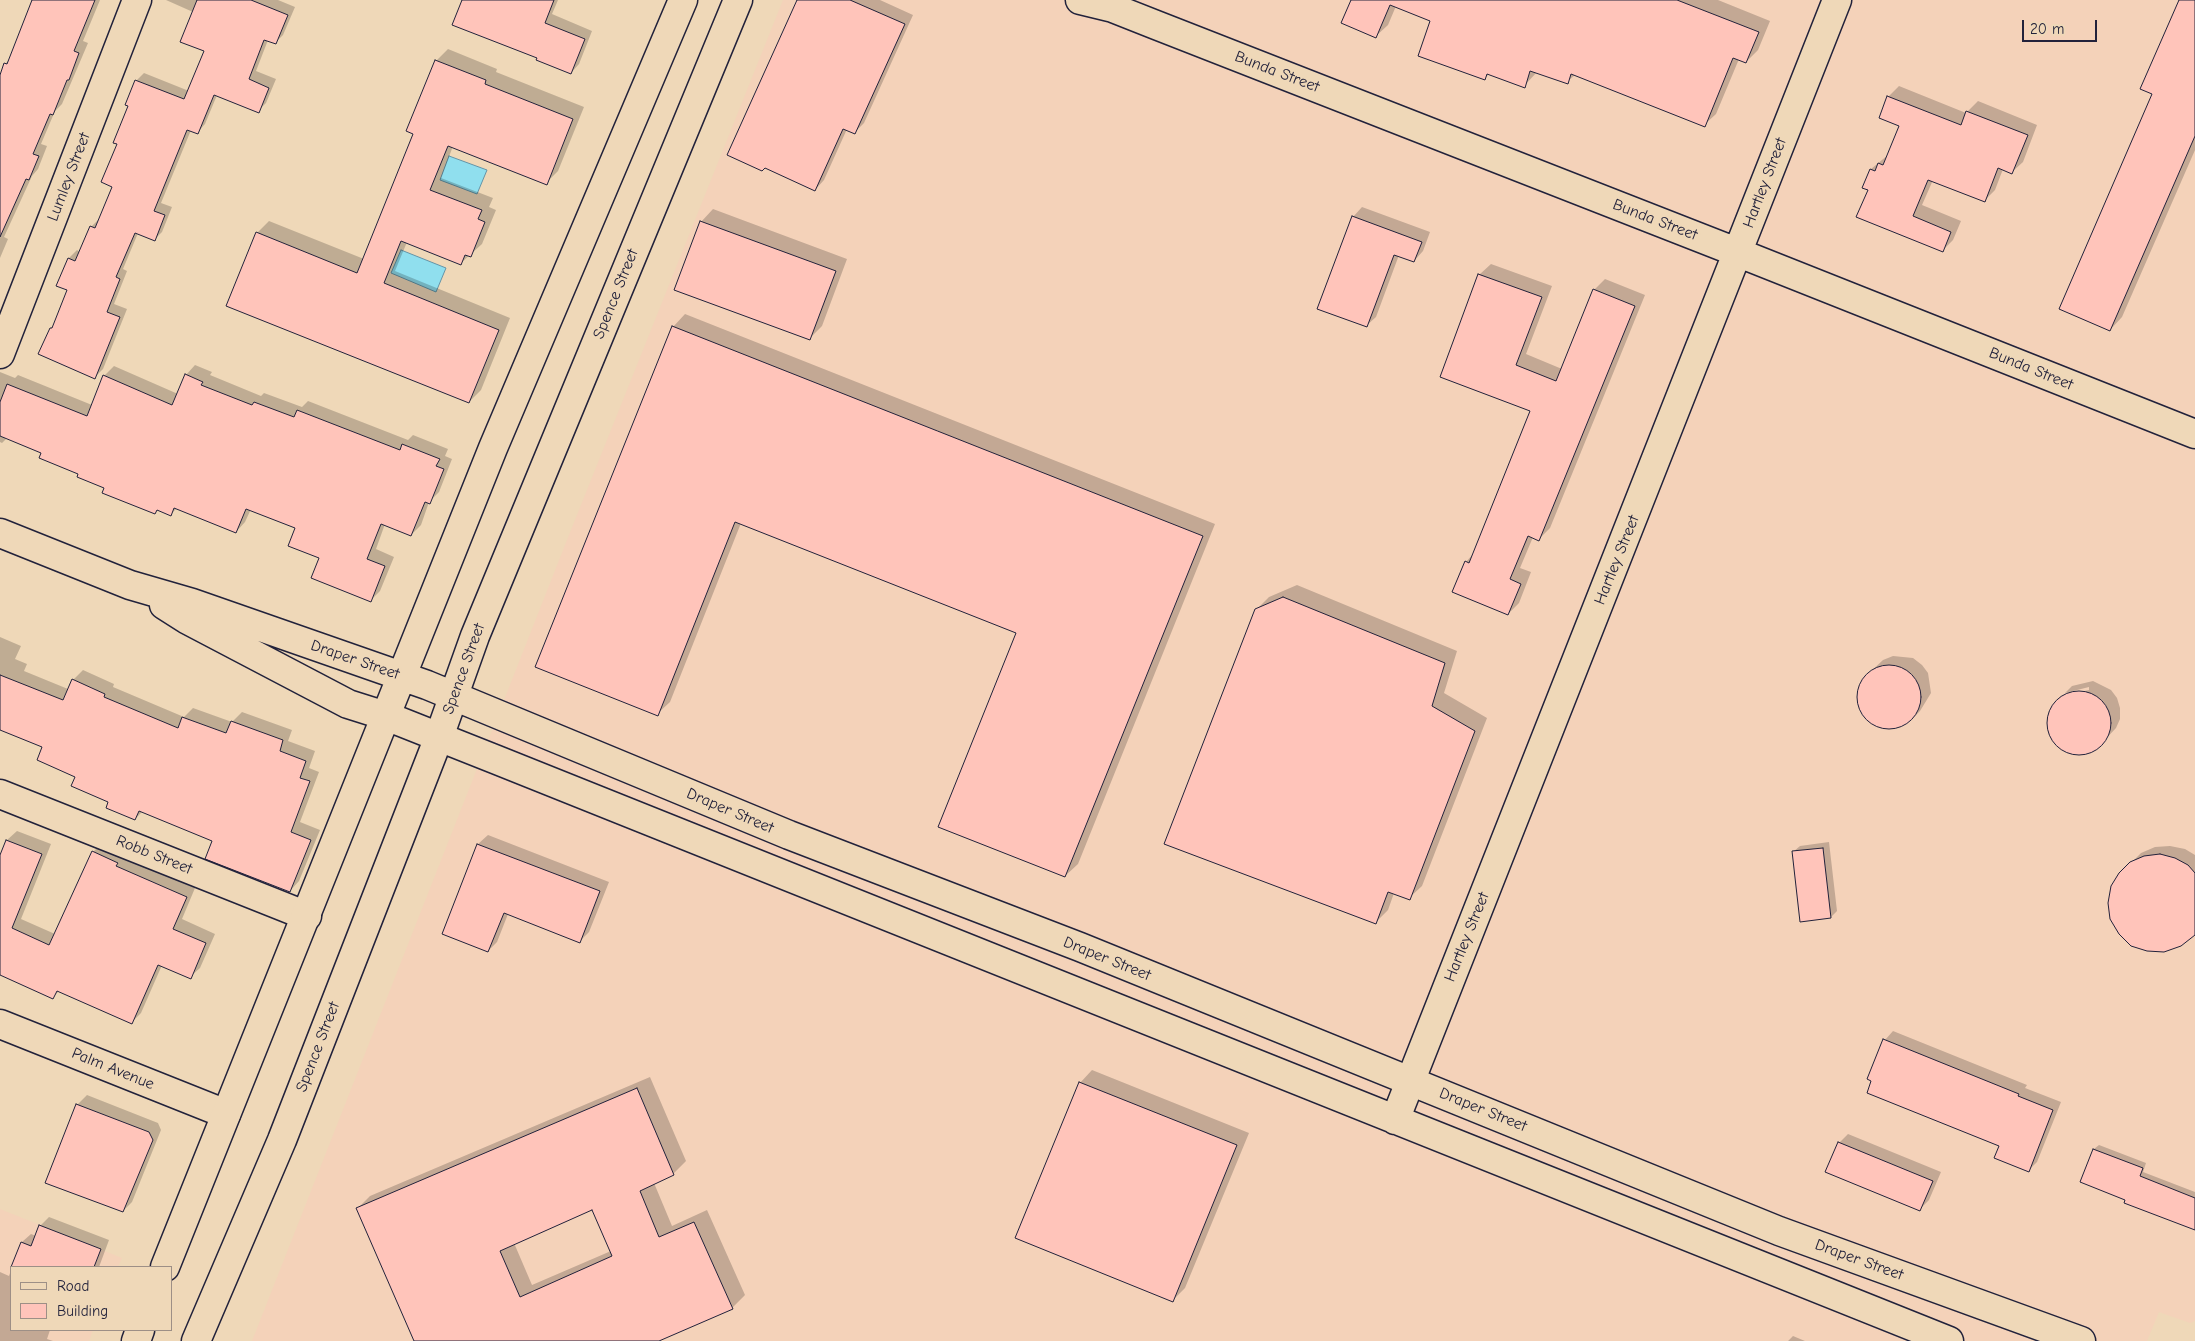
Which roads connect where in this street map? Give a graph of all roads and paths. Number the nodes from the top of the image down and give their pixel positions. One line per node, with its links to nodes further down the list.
1 (137, 0): 8 (street, Lumley Street)
2 (683, 0): 12 (street)
3 (738, 0): 13 (street, Spence Street)
4 (1080, 0): 6 (street, Bunda Street)
5 (1837, 0): 7 (street, Hartley Street)
6 (1106, 4): 7 (street, Bunda Street)
7 (1738, 253): 9 (street, Bunda Street); 19 (street, Hartley Street)
8 (0, 354)
9 (2195, 434)
10 (0, 533): 11 (street, Draper Street)
11 (130, 584): 12 (street, Draper Street); 14 (street, Draper Street)
12 (402, 676): 13 (street, Draper Street); 14 (street)
13 (453, 696): 15 (street, Spence Street); 19 (street, Draper Street)
14 (386, 716): 15 (street, Draper Street); 17 (street)
15 (439, 737): 21 (street, Draper Street); 23 (street, Spence Street)
16 (0, 794): 17 (street, Robb Street)
17 (307, 916): 20 (street)
18 (0, 1024): 20 (street, Palm Avenue)
19 (1410, 1081): 21 (street, Hartley Street); 25 (street, Draper Street)
20 (226, 1114): 22 (street)
21 (1395, 1120): 24 (street, Draper Street)
22 (165, 1266)
23 (196, 1341)
24 (1949, 1341)
25 (2081, 1341)

